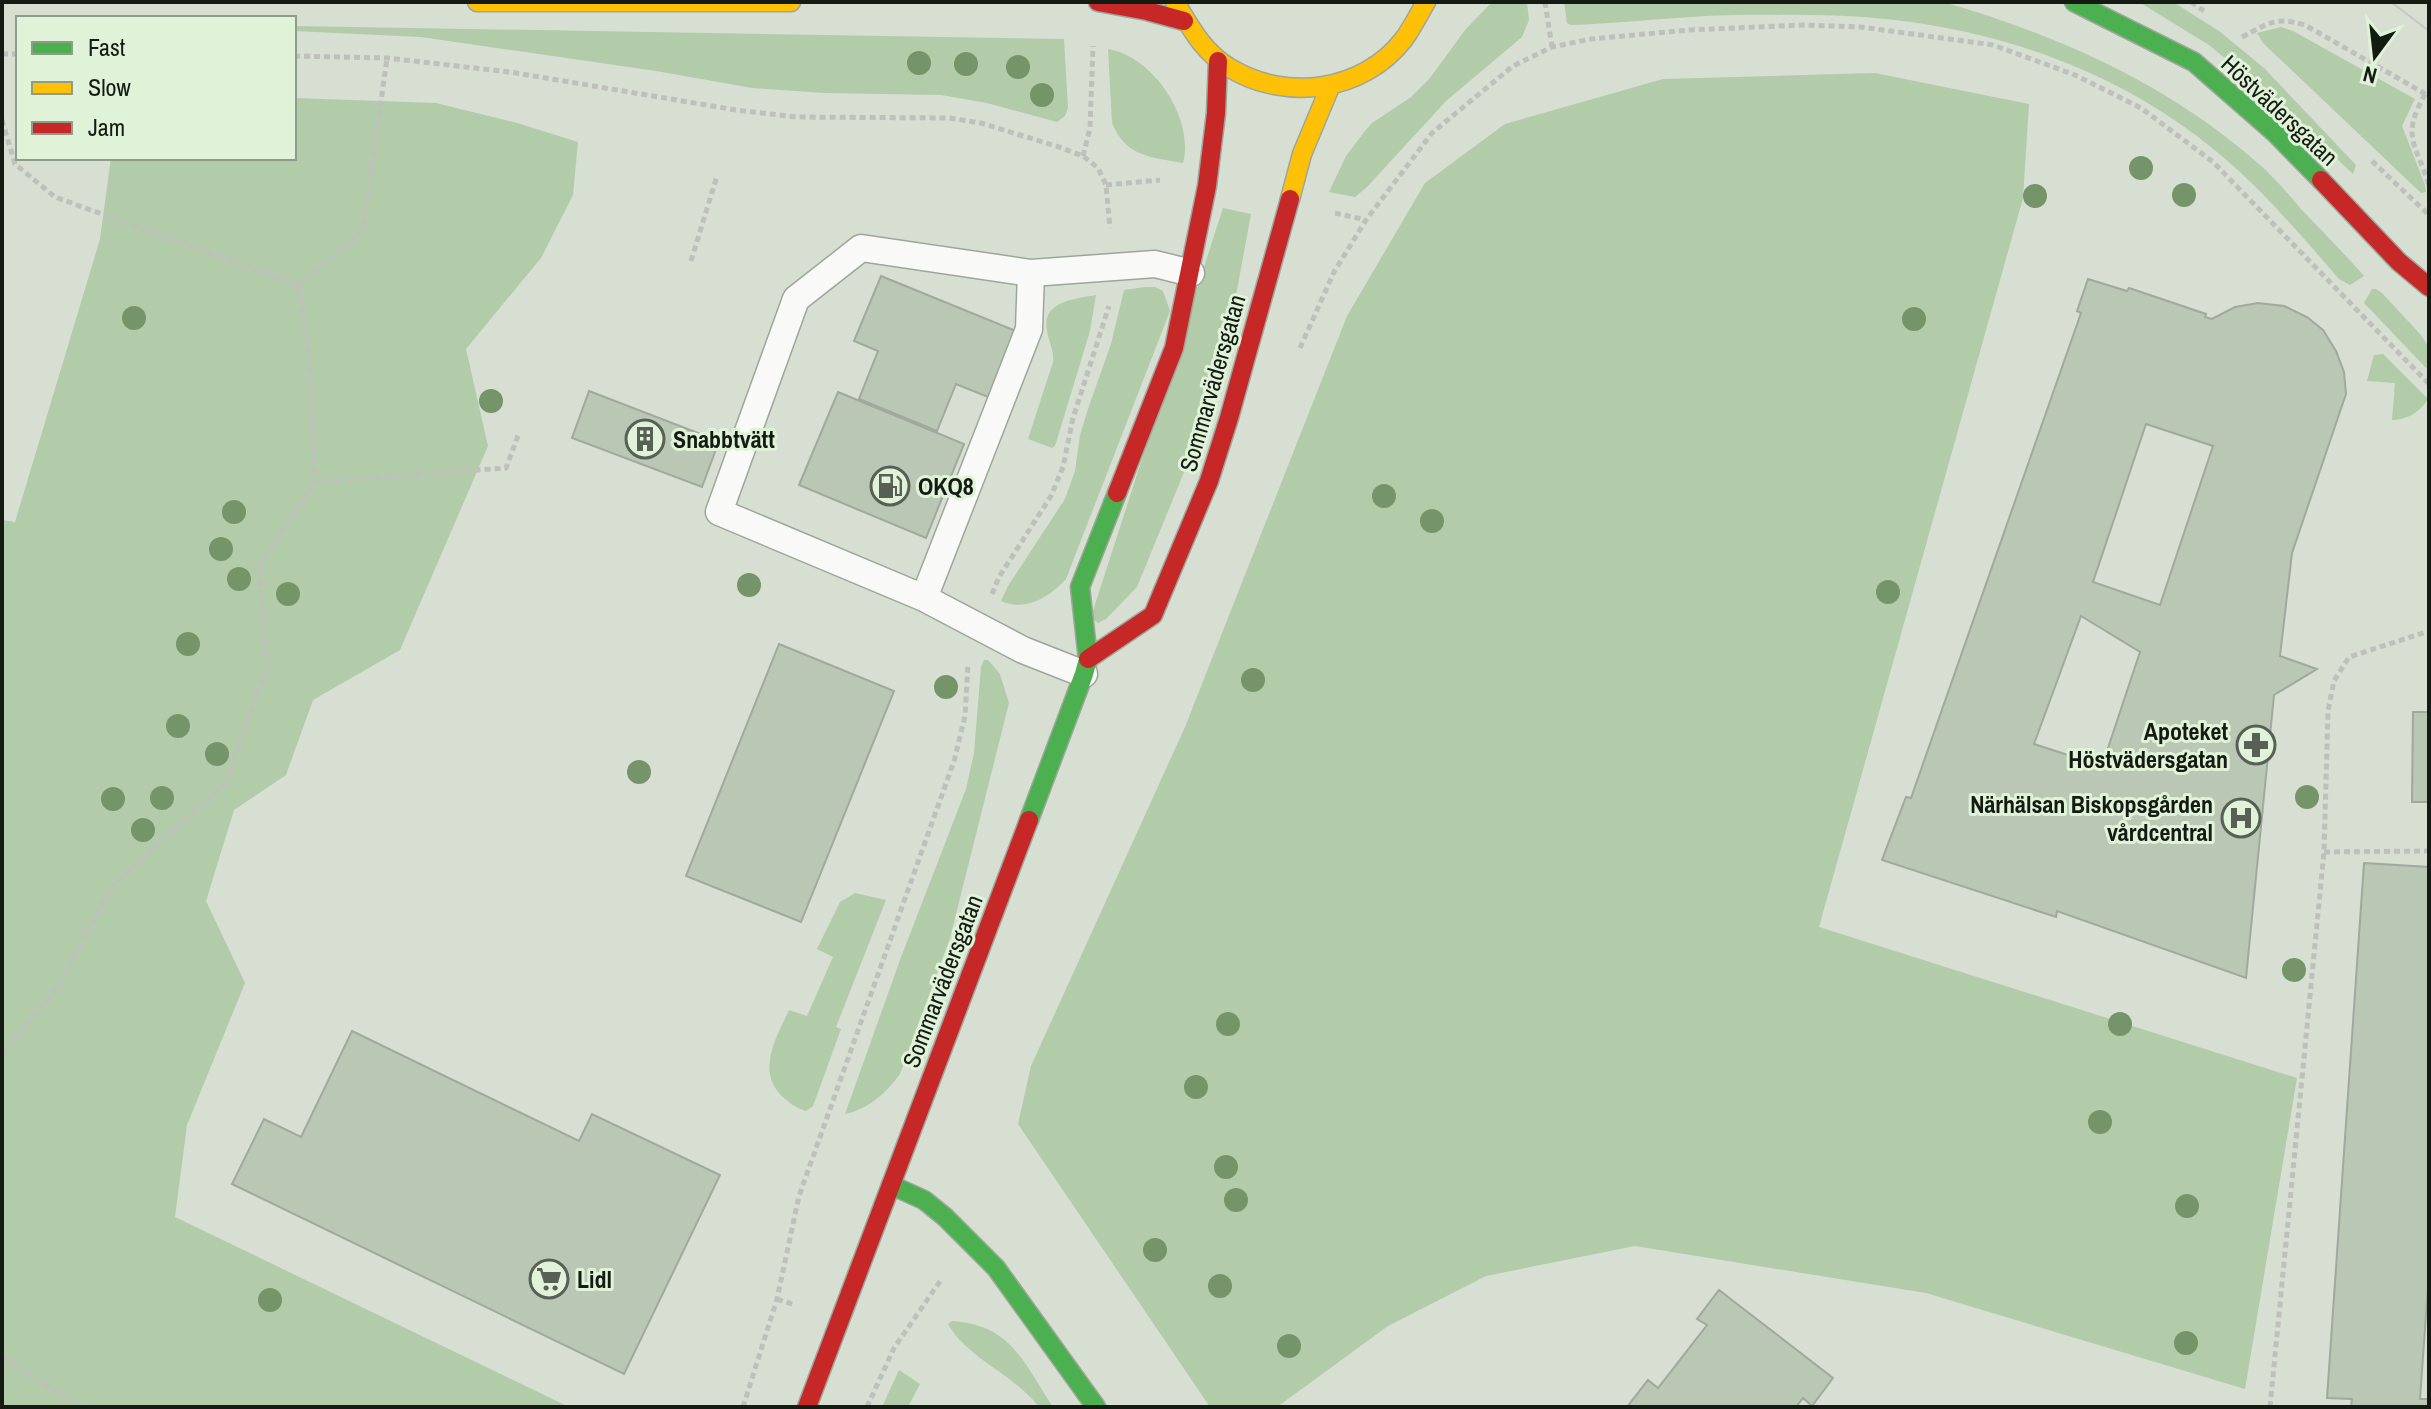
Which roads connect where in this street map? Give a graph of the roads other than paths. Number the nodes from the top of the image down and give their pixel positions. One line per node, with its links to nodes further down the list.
1 (477, 2): 2 (street)
2 (791, 2)
3 (1098, 2): 7 (street)
4 (1175, 2): 7 (street)
5 (1426, 2): 9 (street)
6 (2074, 2): 12 (street, Höstvädersgatan)
7 (1184, 21): 8 (street)
8 (1218, 61): 9 (street); 11 (street, Sommarvädersgatan)
9 (1330, 87): 14 (street, Sommarvädersgatan)
10 (1031, 273): 11 (lane); 13 (lane); 13 (lane)
11 (1191, 273): 14 (street, Sommarvädersgatan)
12 (2429, 287)
13 (924, 598): 14 (lane)
14 (1086, 666): 15 (street, Sommarvädersgatan)
15 (891, 1185): 16 (street, Sommarvädersgatan); 17 (street)
16 (807, 1407)
17 (1096, 1407)

